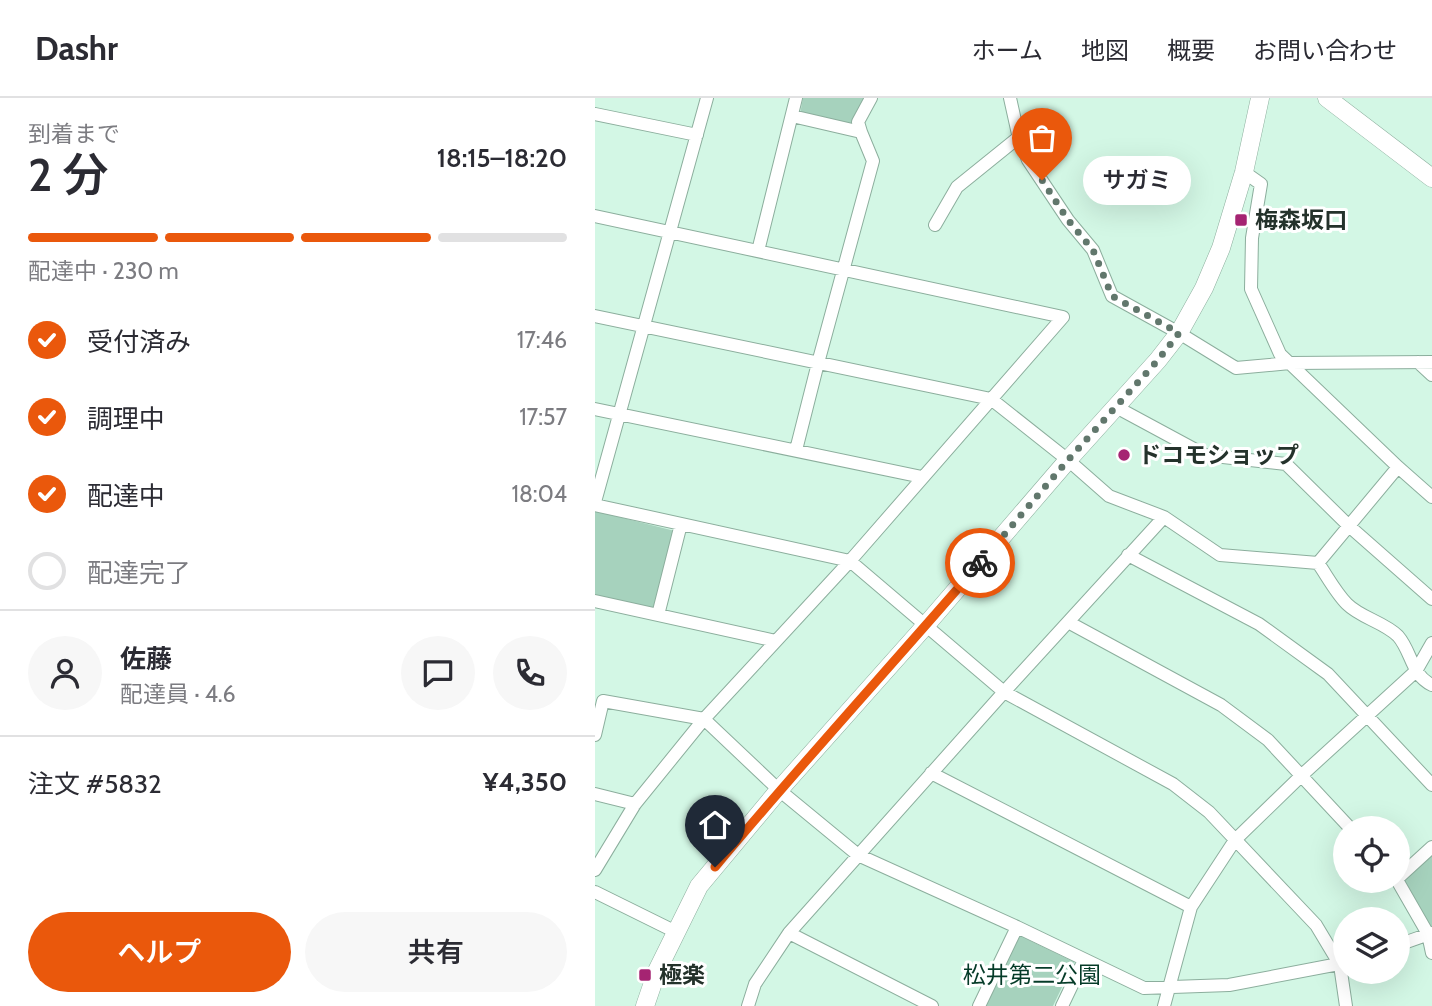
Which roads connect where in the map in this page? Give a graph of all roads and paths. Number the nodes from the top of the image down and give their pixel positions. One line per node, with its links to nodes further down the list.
1 (707, 98): 10 (street)
2 (796, 98): 8 (street)
3 (871, 98): 9 (street)
4 (1010, 98): 11 (street)
5 (1260, 98): 12 (main road)
6 (1327, 98): 13 (main road)
7 (595, 114): 10 (street)
8 (792, 116): 9 (street); 17 (street)
9 (861, 132): 18 (street)
10 (697, 135): 16 (street)
11 (1019, 137): 15 (street); 21 (street)
12 (1244, 172): 21 (main road); 25 (street)
13 (1432, 178)
14 (595, 216): 16 (street)
15 (935, 225)
16 (670, 232): 17 (street); 20 (street)
17 (758, 251): 18 (street)
18 (844, 270): 24 (street); 27 (street)
19 (595, 316): 20 (street)
20 (644, 326): 24 (street); 30 (street)
21 (1179, 333): 25 (street); 28 (main road)
22 (1417, 362): 23 (street); 25 (street); 26 (street)
23 (1432, 362)
24 (818, 363): 27 (street); 31 (street)
25 (1290, 363): 33 (street)
26 (1432, 375)
27 (991, 399): 32 (street); 34 (street)
28 (1116, 407): 32 (main road); 39 (street)
29 (595, 409): 30 (street)
30 (620, 414): 31 (street); 36 (street)
31 (796, 450): 34 (street)
32 (1068, 460): 37 (street); 47 (main road)
33 (1398, 467): 35 (street); 39 (street)
34 (922, 477): 41 (street)
35 (1432, 497)
36 (595, 504): 38 (street)
37 (1164, 517): 40 (street); 42 (street)
38 (681, 524): 41 (street); 45 (street)
39 (1349, 526): 42 (street); 43 (street)
40 (1128, 555): 46 (street); 53 (street)
41 (850, 561): 47 (street); 48 (street)
42 (1318, 563): 50 (street)
43 (1432, 599)
44 (595, 601): 45 (street)
45 (658, 615): 48 (street)
46 (1068, 622): 52 (street); 57 (street)
47 (926, 625): 52 (street); 59 (main road)
48 (776, 641): 54 (street)
49 (1432, 643): 50 (street)
50 (1416, 671): 51 (street); 53 (street)
51 (1432, 685)
52 (1004, 692): 56 (street); 63 (street)
53 (1366, 716): 57 (street); 58 (street)
54 (704, 719): 55 (street); 59 (street); 61 (street)
55 (595, 735)
56 (931, 773): 65 (street); 70 (street)
57 (1302, 775): 62 (street); 63 (street)
58 (1432, 785)
59 (779, 790): 65 (street); 72 (main road)
60 (595, 794): 61 (street)
61 (635, 804): 67 (street)
62 (1339, 816)
63 (1235, 839): 70 (street); 76 (street)
64 (1432, 847): 66 (street)
65 (858, 855): 71 (street); 73 (street)
66 (1410, 868)
67 (595, 870)
68 (595, 892): 72 (street)
69 (1406, 893): 74 (street)
70 (1191, 907): 81 (street)
71 (1017, 927): 78 (street); 85 (street)
72 (676, 932): 82 (main road)
73 (789, 933): 83 (street); 84 (street)
74 (1430, 934): 75 (street); 77 (street)
75 (1410, 940)
76 (1333, 950)
77 (1432, 953)
78 (1084, 960): 81 (street); 86 (street)
79 (1333, 966): 81 (street)
80 (1344, 984): 88 (street)
81 (1169, 987): 87 (street)
82 (645, 1006)
83 (748, 1006)
84 (932, 1006)
85 (979, 1006)
86 (1062, 1006)
87 (1164, 1006)
88 (1346, 1006)

